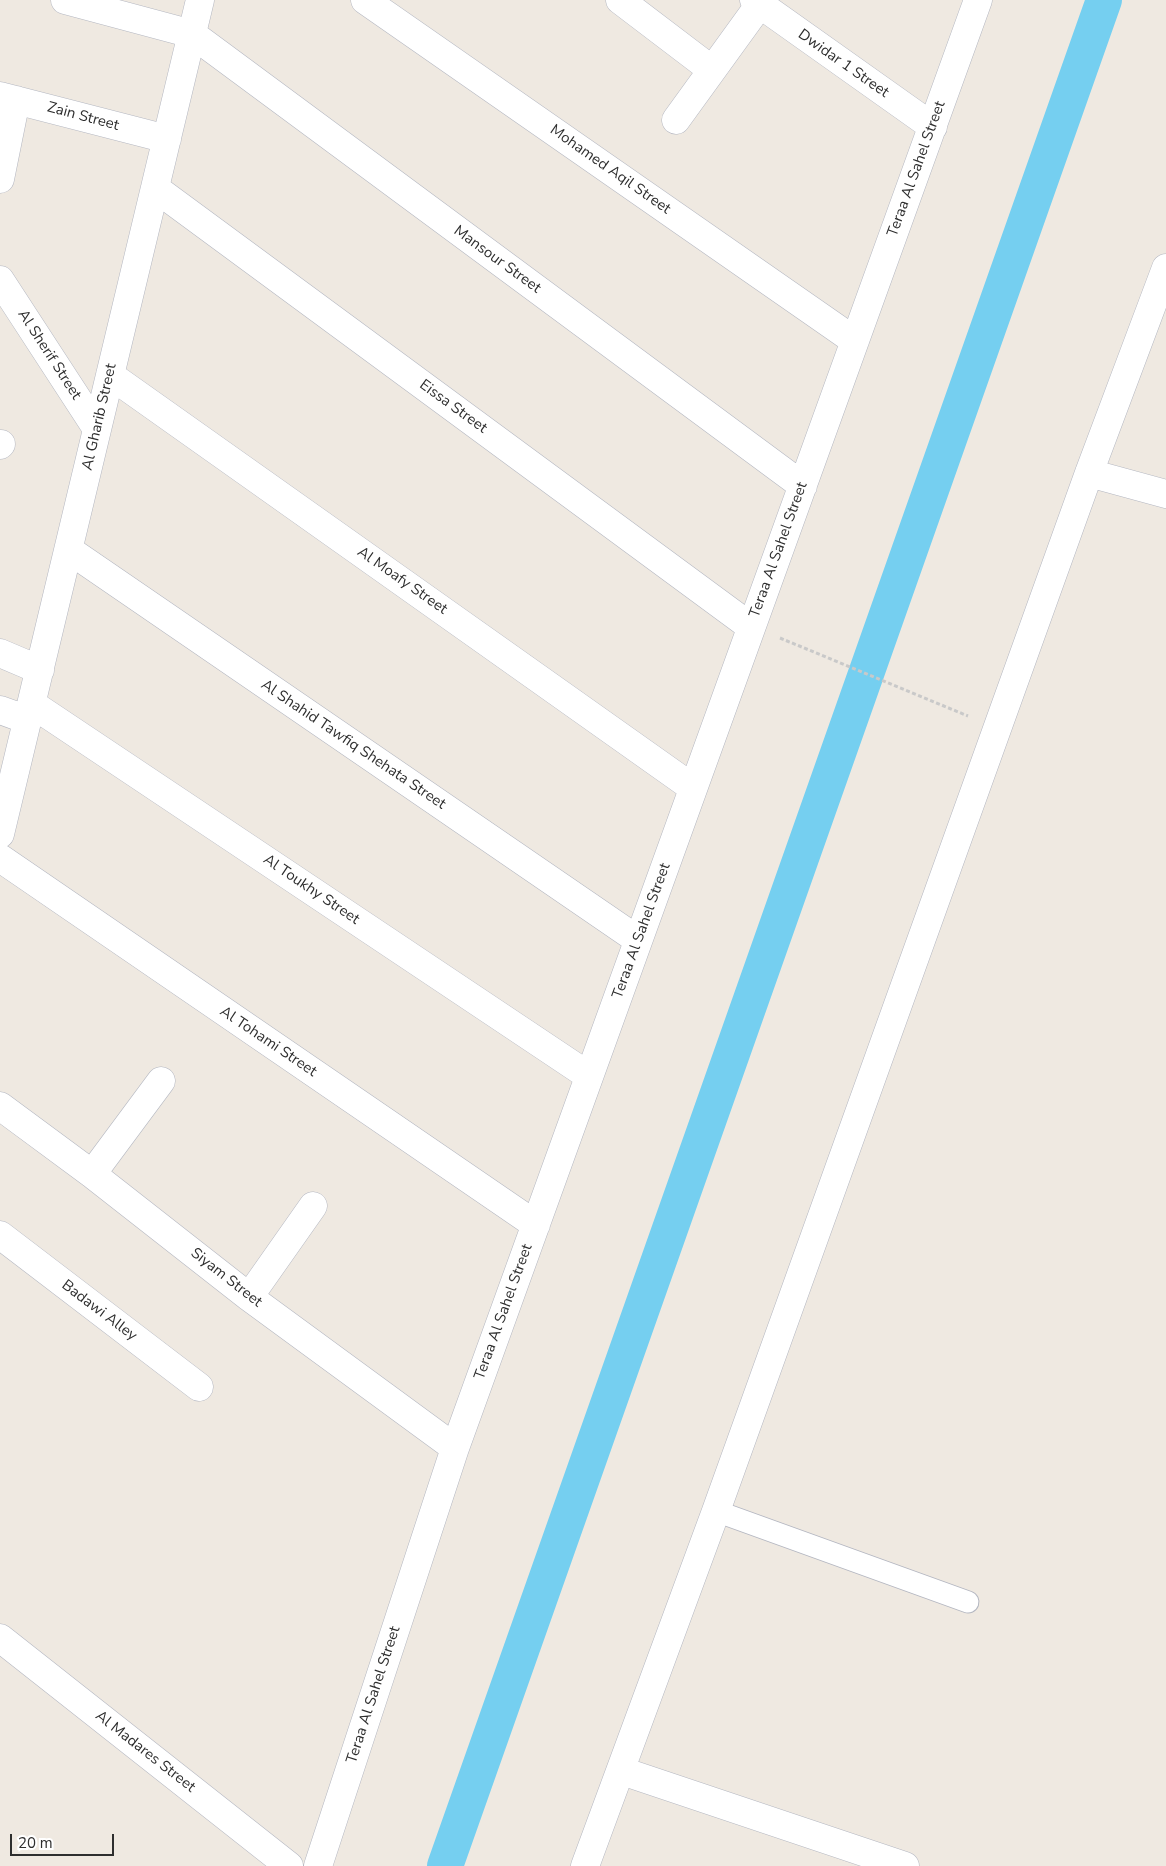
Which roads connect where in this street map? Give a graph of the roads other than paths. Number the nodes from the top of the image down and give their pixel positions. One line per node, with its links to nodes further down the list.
1 (65, 0): 7 (street)
2 (200, 0): 7 (street, Al Gharib Street)
3 (365, 0): 17 (street, Mohamed Aqil Street)
4 (620, 0): 8 (street)
5 (757, 2): 8 (street); 11 (street, Dwidar 1 Street)
6 (970, 4): 11 (street, Teraa Al Sahel Street)
7 (192, 34): 12 (street, Al Gharib Street); 21 (street, Mansour Street)
8 (712, 70): 10 (street)
9 (8, 98): 12 (street, Zain Street); 13 (street)
10 (676, 120)
11 (933, 127): 17 (street, Teraa Al Sahel Street)
12 (167, 139): 14 (street, Al Gharib Street)
13 (0, 179)
14 (155, 188): 18 (street, Al Gharib Street); 24 (street, Eissa Street)
15 (1166, 268): 20 (street)
16 (0, 280): 19 (street, Al Sherif Street)
17 (855, 341): 21 (street, Teraa Al Sahel Street)
18 (110, 375): 19 (street, Al Gharib Street); 29 (street, Al Moafy Street)
19 (97, 429): 23 (street, Al Gharib Street)
20 (1089, 473): 22 (street); 43 (street)
21 (803, 486): 24 (street, Teraa Al Sahel Street)
22 (1166, 494)
23 (68, 550): 26 (street, Al Gharib Street); 32 (street, Al Shahid Tawfiq Shehata Street)
24 (751, 627): 29 (street, Teraa Al Sahel Street)
25 (0, 654): 26 (street)
26 (40, 670): 28 (street, Al Gharib Street)
27 (0, 710): 28 (street, Al Toukhy Street)
28 (30, 712): 30 (street, Al Gharib Street); 33 (street, Al Toukhy Street)
29 (693, 788): 32 (street, Teraa Al Sahel Street)
30 (0, 834)
31 (0, 858): 38 (street, Al Tohami Street)
32 (638, 940): 33 (street, Teraa Al Sahel Street)
33 (589, 1076): 38 (street, Teraa Al Sahel Street)
34 (161, 1081): 36 (street)
35 (0, 1106): 36 (street, Siyam Street)
36 (92, 1174): 40 (street, Siyam Street)
37 (313, 1206): 40 (street)
38 (536, 1225): 42 (street, Teraa Al Sahel Street)
39 (0, 1235): 41 (street, Badawi Alley)
40 (249, 1297): 42 (street, Siyam Street)
41 (198, 1387)
42 (455, 1448): 48 (street, Teraa Al Sahel Street)
43 (716, 1511): 44 (lane); 46 (street)
44 (968, 1602)
45 (0, 1638): 47 (street, Al Madares Street)
46 (622, 1771): 49 (street); 50 (street)
47 (290, 1866)
48 (318, 1866)
49 (586, 1866)
50 (905, 1866)

